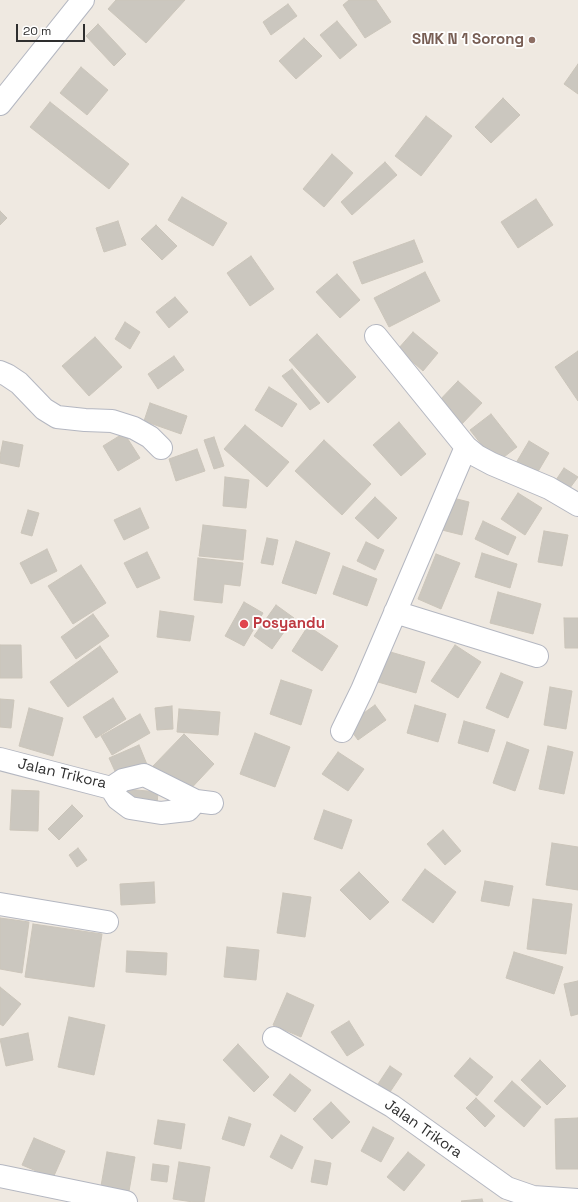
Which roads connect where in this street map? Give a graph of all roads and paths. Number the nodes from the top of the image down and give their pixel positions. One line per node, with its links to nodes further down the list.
1 (83, 0): 2 (street)
2 (0, 104)
3 (376, 336): 5 (street)
4 (0, 372): 6 (street)
5 (466, 447): 7 (street); 8 (street)
6 (161, 448)
7 (578, 505)
8 (395, 612): 9 (street); 10 (street)
9 (537, 656)
10 (342, 731)
11 (0, 759): 12 (street, Jalan Trikora)
12 (111, 788): 12 (street, Jalan Trikora)
13 (0, 904): 14 (street)
14 (107, 922)
15 (274, 1038): 17 (street, Jalan Trikora)
16 (0, 1176): 18 (street)
17 (578, 1200)
18 (126, 1202)

